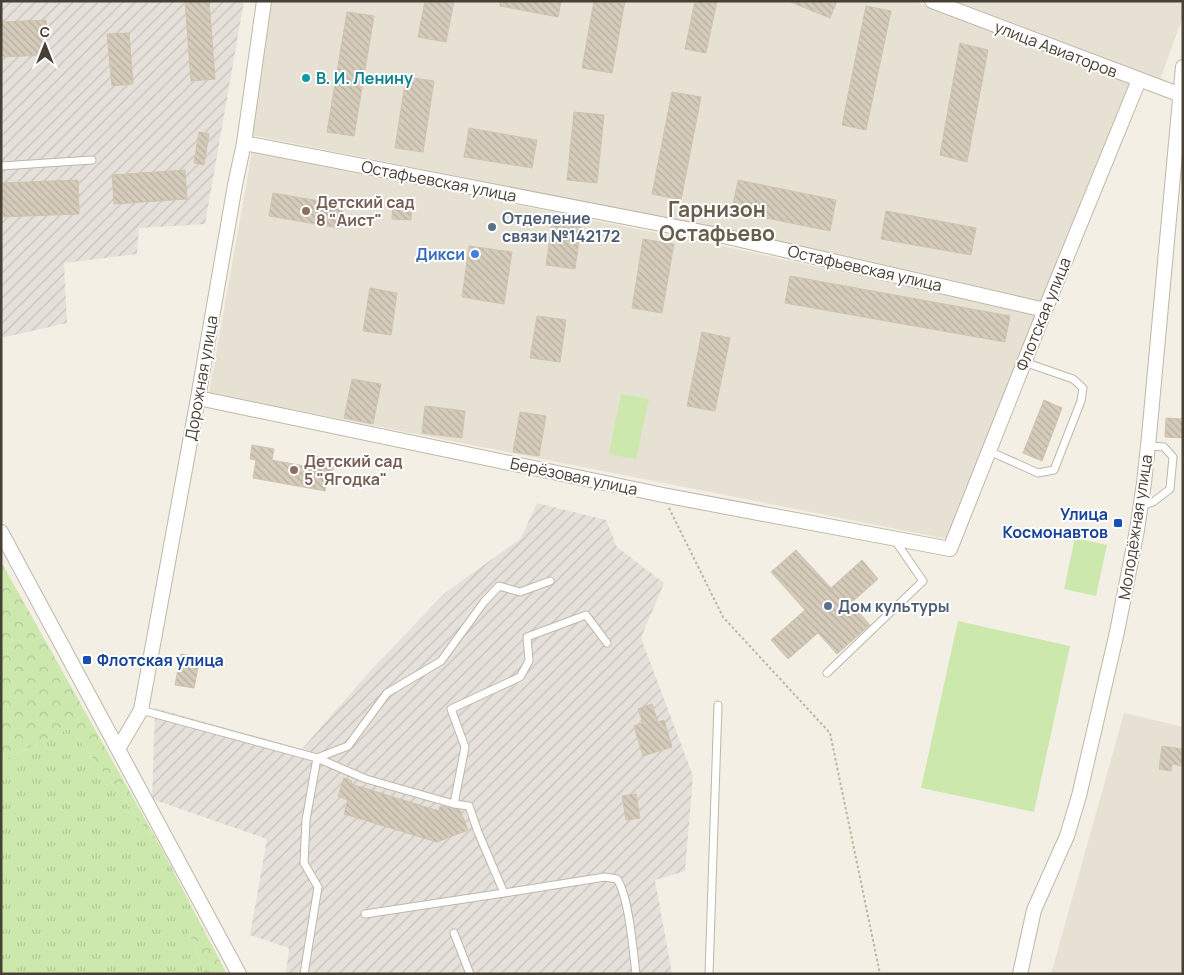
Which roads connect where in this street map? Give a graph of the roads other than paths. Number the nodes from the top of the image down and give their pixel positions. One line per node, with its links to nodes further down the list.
1 (264, 1): 6 (street, Дорожная улица)
2 (932, 1): 4 (street, улица Авиаторов)
3 (1182, 76): 5 (street, Молодёжная улица)
4 (1139, 80): 5 (street, улица Авиаторов); 9 (street, Флотская улица)
5 (1180, 95): 12 (street, Молодёжная улица)
6 (244, 143): 9 (street, Остафьевская улица); 11 (street, Дорожная улица)
7 (92, 160): 8 (lane)
8 (1, 166)
9 (1045, 310): 10 (street, Флотская улица)
10 (1024, 362): 13 (street, Флотская улица); 13 (lane)
11 (198, 398): 16 (street, Берёзовая улица); 22 (street, Дорожная улица)
12 (1148, 446): 14 (street, Молодёжная улица); 14 (lane)
13 (989, 451): 17 (street, Флотская улица)
14 (1141, 506): 34 (street, Молодёжная улица)
15 (1, 532): 23 (street)
16 (893, 538): 17 (street, Берёзовая улица); 20 (lane)
17 (950, 549)
18 (550, 581): 24 (lane)
19 (607, 643): 25 (lane)
20 (827, 673)
21 (718, 706): 33 (lane)
22 (141, 710): 23 (street, Дорожная улица); 24 (lane)
23 (118, 750): 29 (street)
24 (317, 758): 25 (lane); 30 (lane)
25 (454, 804): 26 (lane)
26 (504, 893): 27 (lane); 32 (lane)
27 (365, 914)
28 (454, 933): 31 (lane)
29 (239, 974)
30 (304, 974)
31 (470, 974)
32 (636, 974)
33 (709, 974)
34 (1020, 974)

